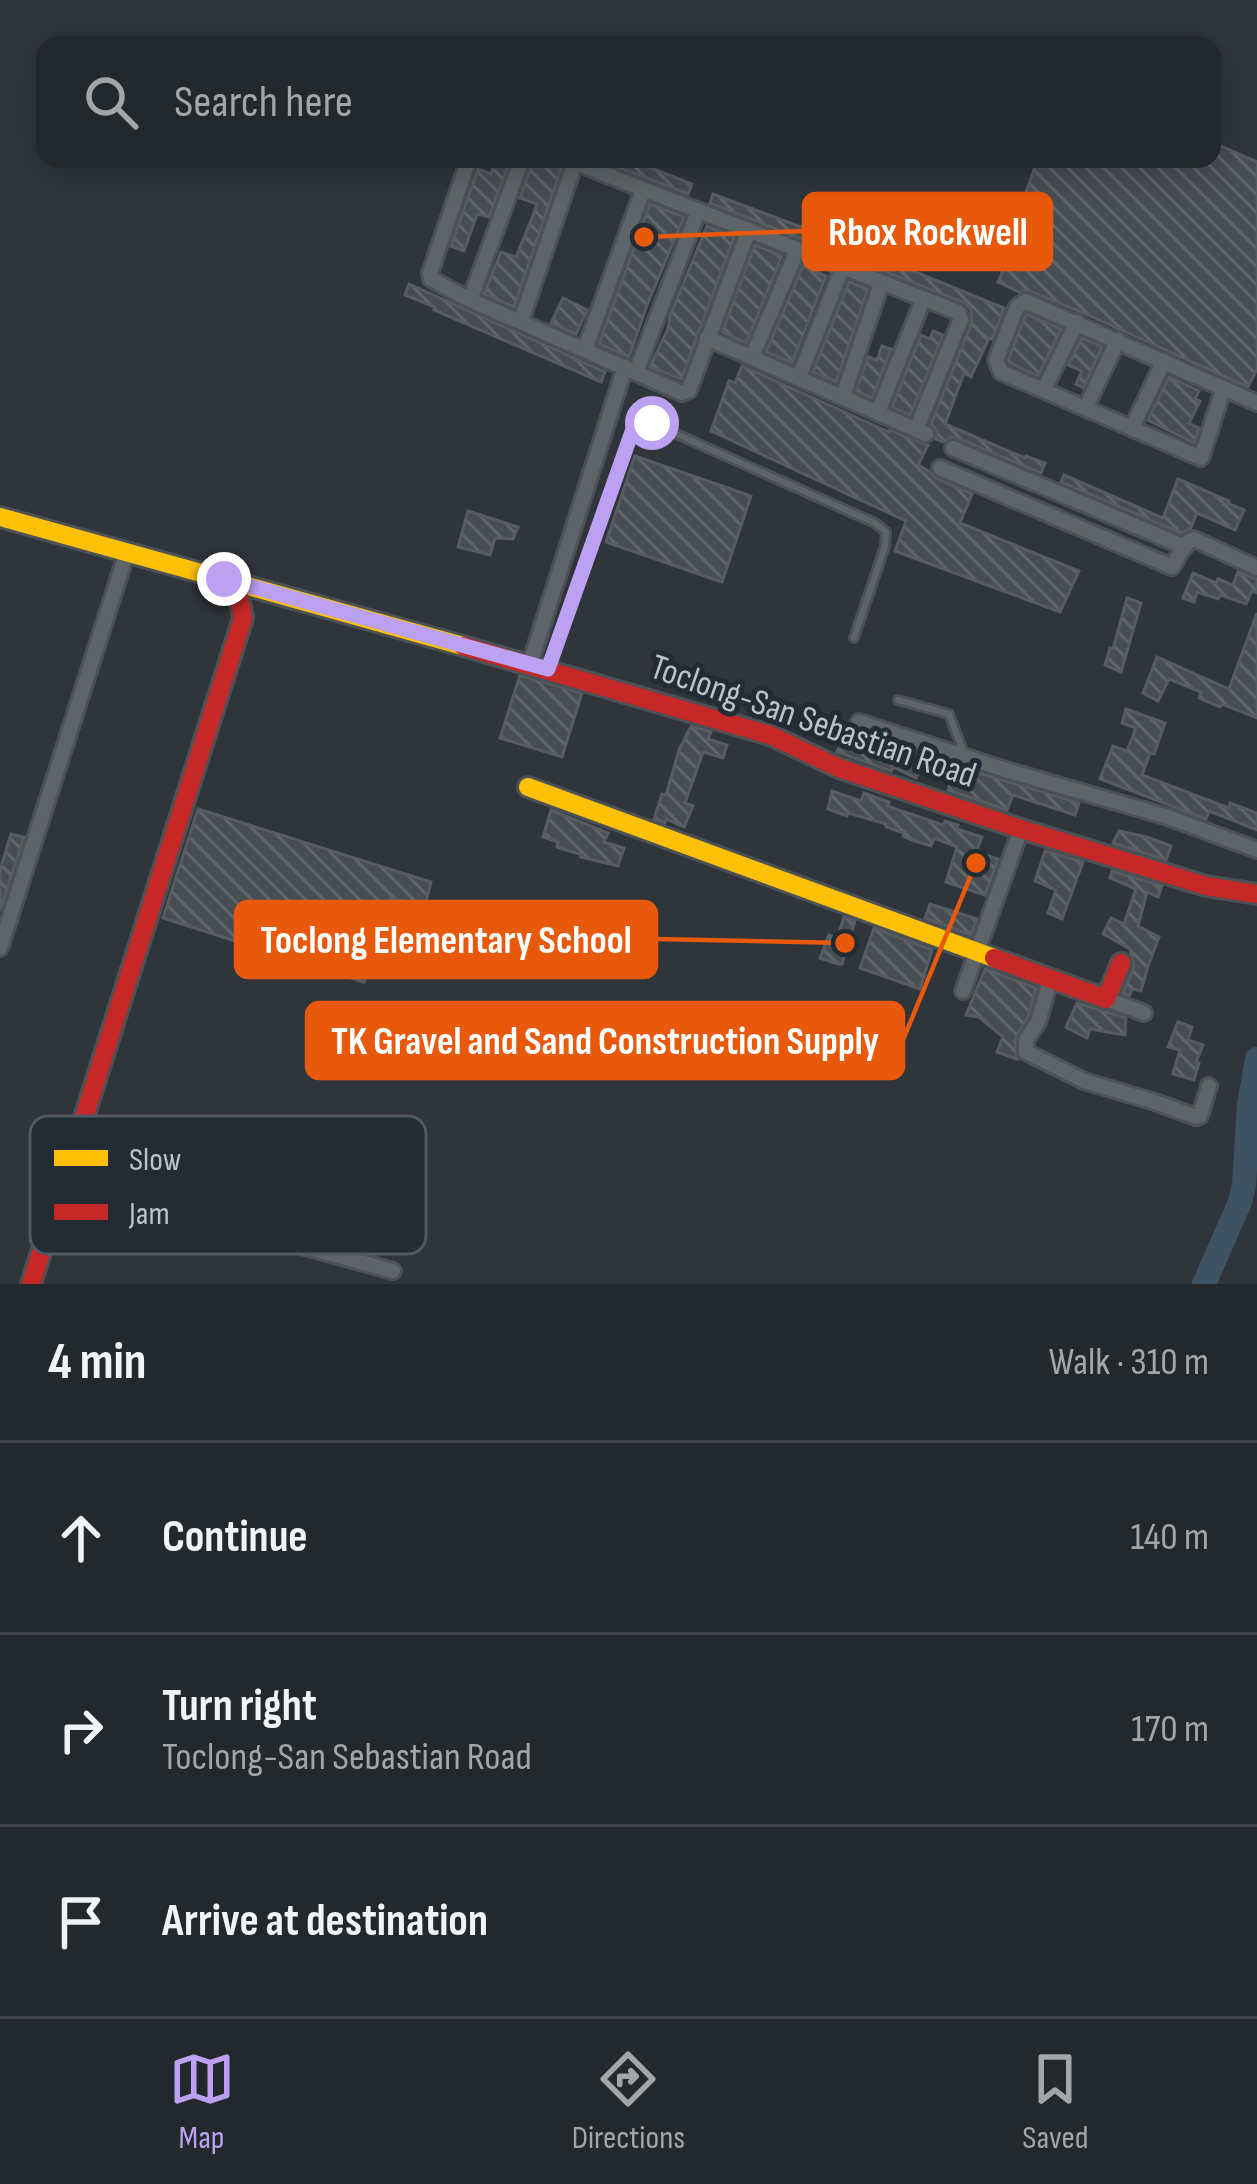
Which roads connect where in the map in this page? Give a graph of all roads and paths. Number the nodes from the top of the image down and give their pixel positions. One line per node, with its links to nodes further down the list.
1 (466, 168): 11 (street)
2 (519, 168): 11 (street)
3 (568, 168): 13 (street)
4 (589, 168): 5 (street)
5 (643, 190): 6 (street); 17 (street)
6 (698, 212): 7 (street); 20 (street)
7 (748, 232): 8 (street); 15 (street)
8 (797, 251): 9 (street); 18 (street)
9 (842, 269): 10 (street); 21 (street)
10 (880, 284): 12 (street); 24 (street)
11 (470, 300): 13 (street)
12 (923, 300): 27 (street); 27 (street)
13 (520, 321): 17 (street)
14 (1077, 322): 16 (street); 22 (street); 22 (street)
15 (707, 338): 18 (street); 20 (street)
16 (1118, 340): 19 (street); 26 (street)
17 (585, 349): 20 (street)
18 (752, 357): 21 (street)
19 (1164, 361): 23 (street); 28 (street)
20 (630, 369): 37 (street)
21 (799, 377): 24 (street)
22 (1044, 389): 26 (street)
23 (1223, 390): 25 (street); 28 (street)
24 (843, 396): 27 (street)
25 (1257, 403)
26 (1086, 407): 28 (street)
27 (878, 412)
28 (1132, 428)
29 (953, 448): 32 (street)
30 (940, 468): 32 (street)
31 (0, 517): 33 (street, Toclong-San Sebastian Road)
32 (1184, 547): 34 (street)
33 (127, 552): 35 (street, Toclong-San Sebastian Road); 45 (street)
34 (1257, 568)
35 (224, 579): 37 (street, Toclong-San Sebastian Road); 53 (street)
36 (854, 638): 37 (lane)
37 (539, 666): 42 (street, Toclong-San Sebastian Road)
38 (898, 700): 40 (lane)
39 (859, 722): 40 (street)
40 (966, 756): 43 (street)
41 (528, 787): 46 (street)
42 (1021, 830): 44 (street, Toclong-San Sebastian Road); 46 (street)
43 (1257, 850)
44 (1257, 894)
45 (0, 948)
46 (979, 953): 48 (street); 49 (street)
47 (1121, 963): 50 (street)
48 (1050, 981): 50 (street); 52 (street)
49 (963, 991)
50 (1106, 999): 51 (street)
51 (1144, 1013)
52 (1209, 1086)
53 (85, 1116)
54 (41, 1254): 57 (street)
55 (331, 1254): 56 (street)
56 (393, 1271)
57 (31, 1284)

